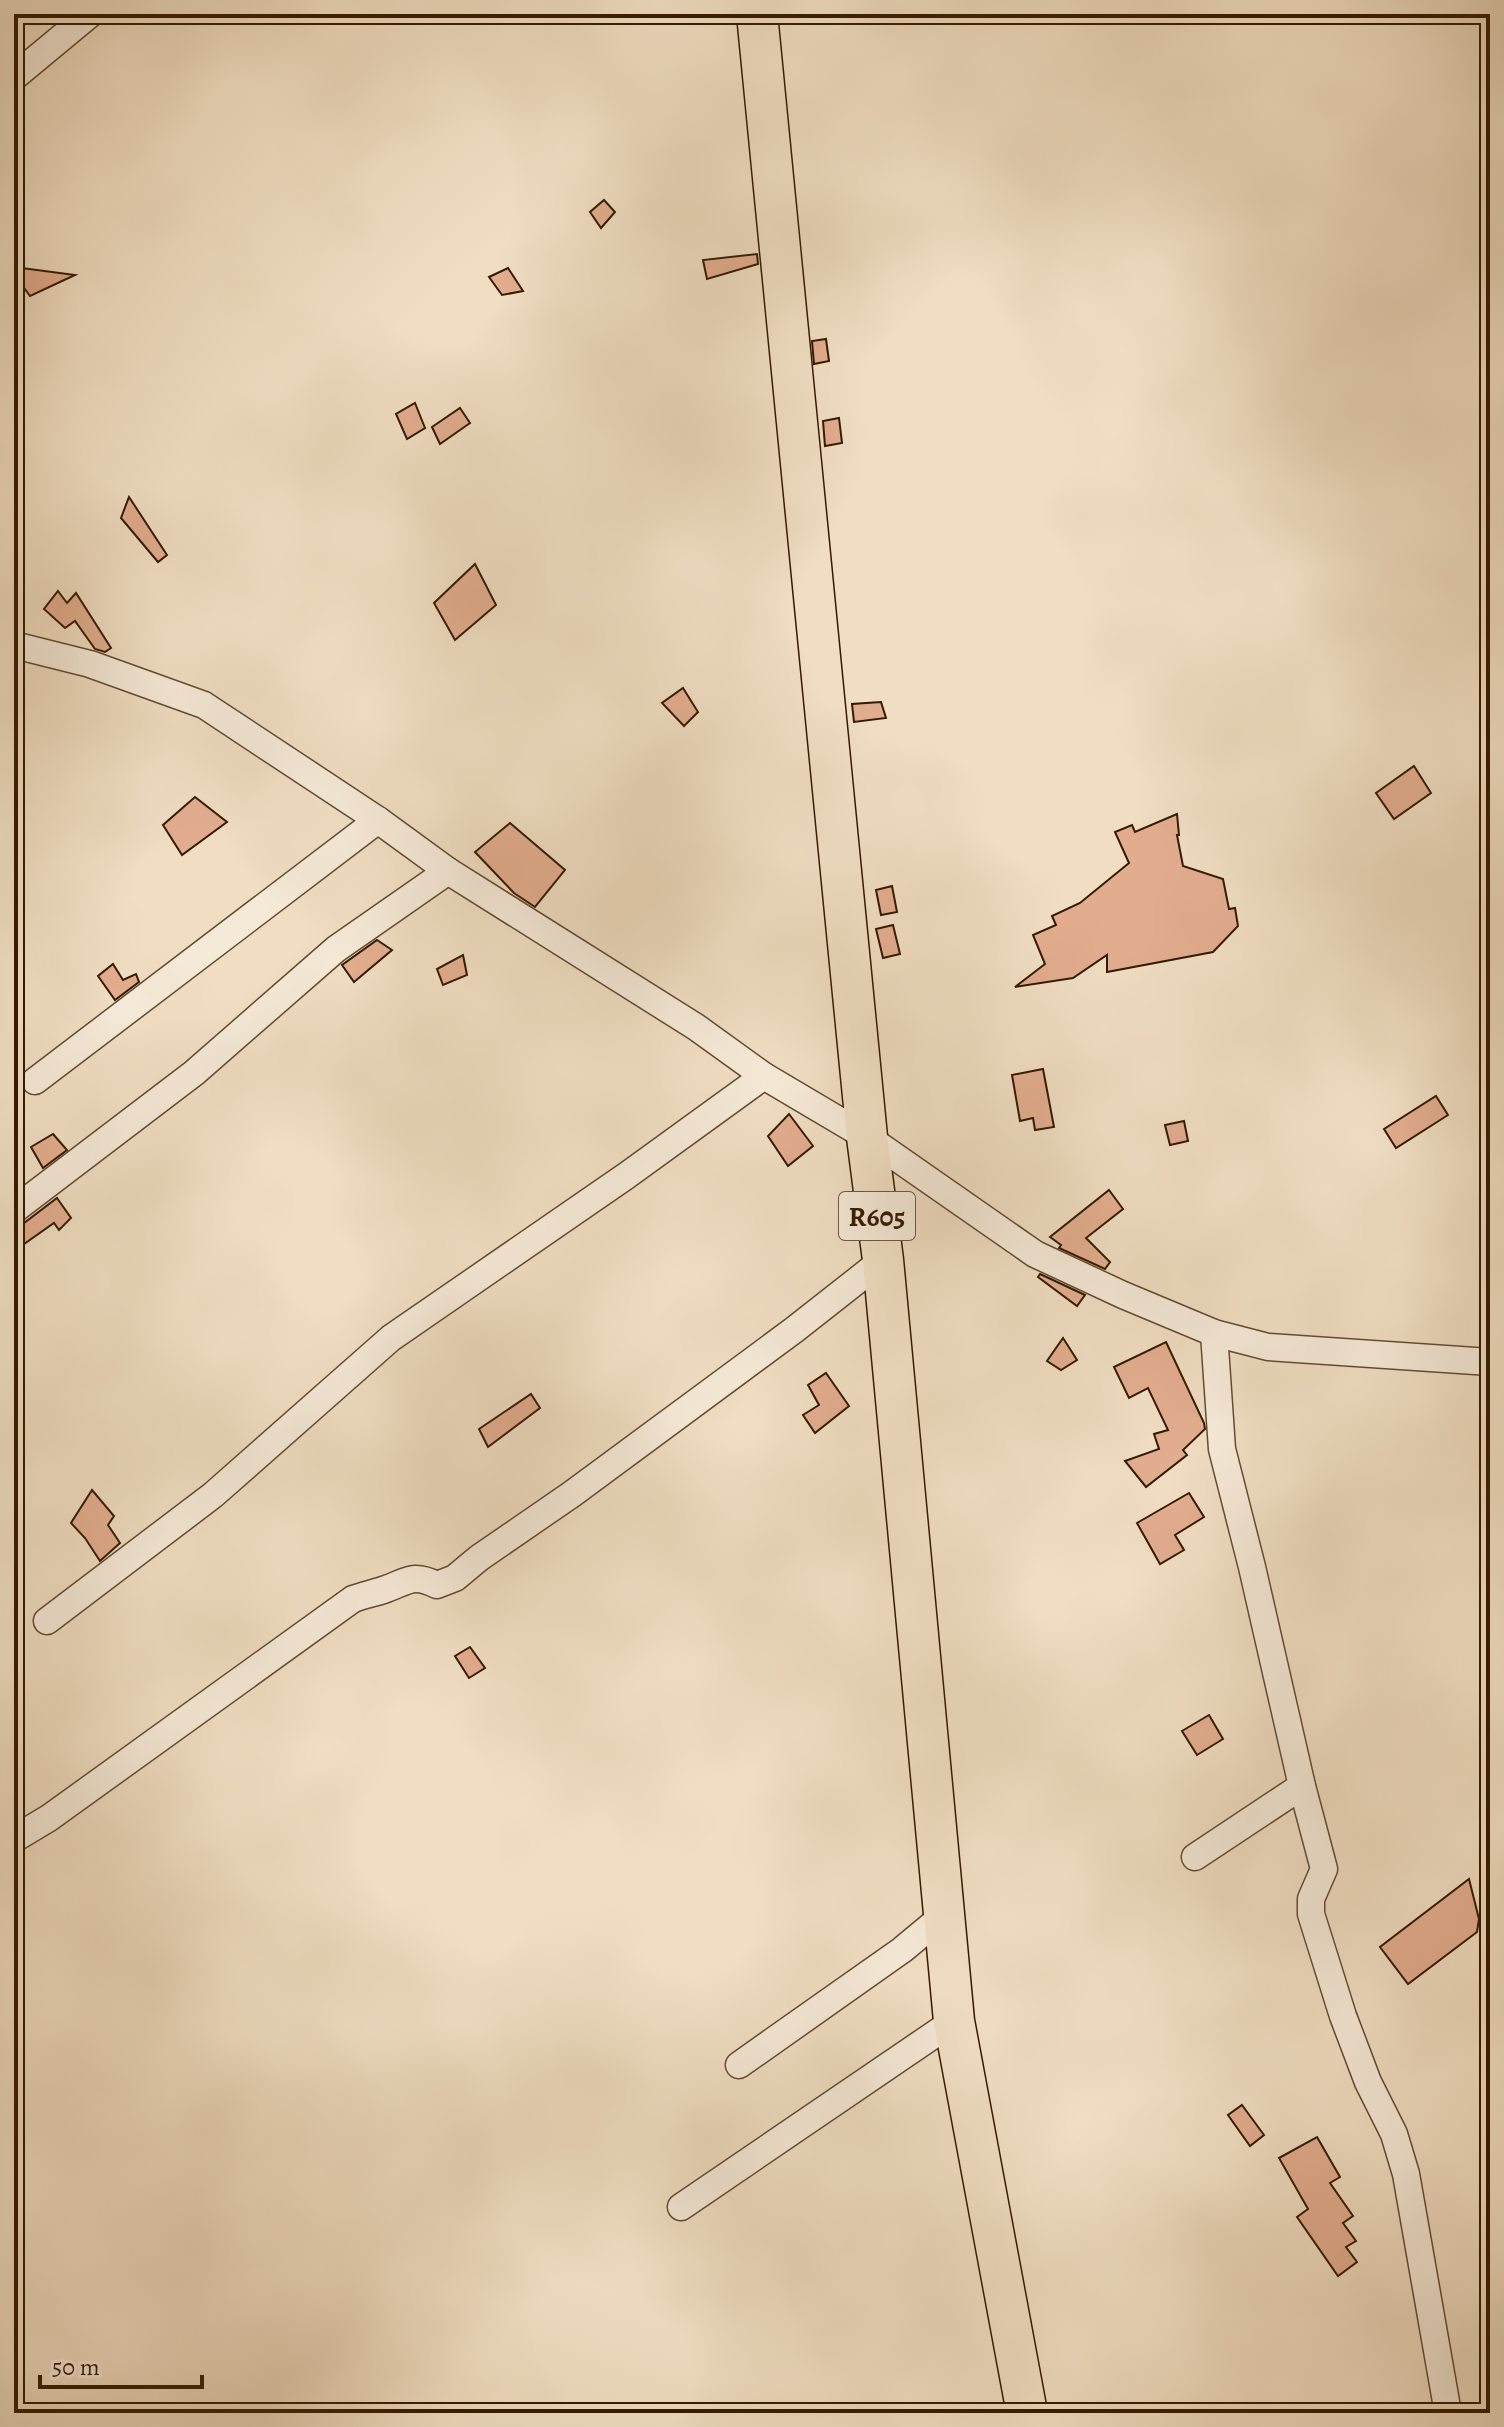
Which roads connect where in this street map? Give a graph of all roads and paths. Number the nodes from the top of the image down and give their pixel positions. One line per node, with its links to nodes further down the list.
1 (90, 14): 3 (street)
2 (757, 14): 9 (main road, R605)
3 (14, 77)
4 (14, 645): 5 (street)
5 (378, 820): 6 (street); 8 (street)
6 (448, 871): 7 (street); 10 (street)
7 (764, 1076): 9 (street); 14 (street)
8 (35, 1081)
9 (867, 1137): 11 (main road, R605); 12 (street)
10 (14, 1210)
11 (883, 1260): 16 (street); 18 (main road, R605)
12 (1214, 1333): 13 (street); 15 (street)
13 (1490, 1362)
14 (47, 1621)
15 (1302, 1786): 17 (street); 23 (street)
16 (14, 1839)
17 (1195, 1857)
18 (943, 1916): 19 (main road, R605); 20 (street)
19 (954, 2021): 21 (street); 22 (main road, R605)
20 (739, 2065)
21 (681, 2207)
22 (1027, 2413)
23 (1448, 2413)

